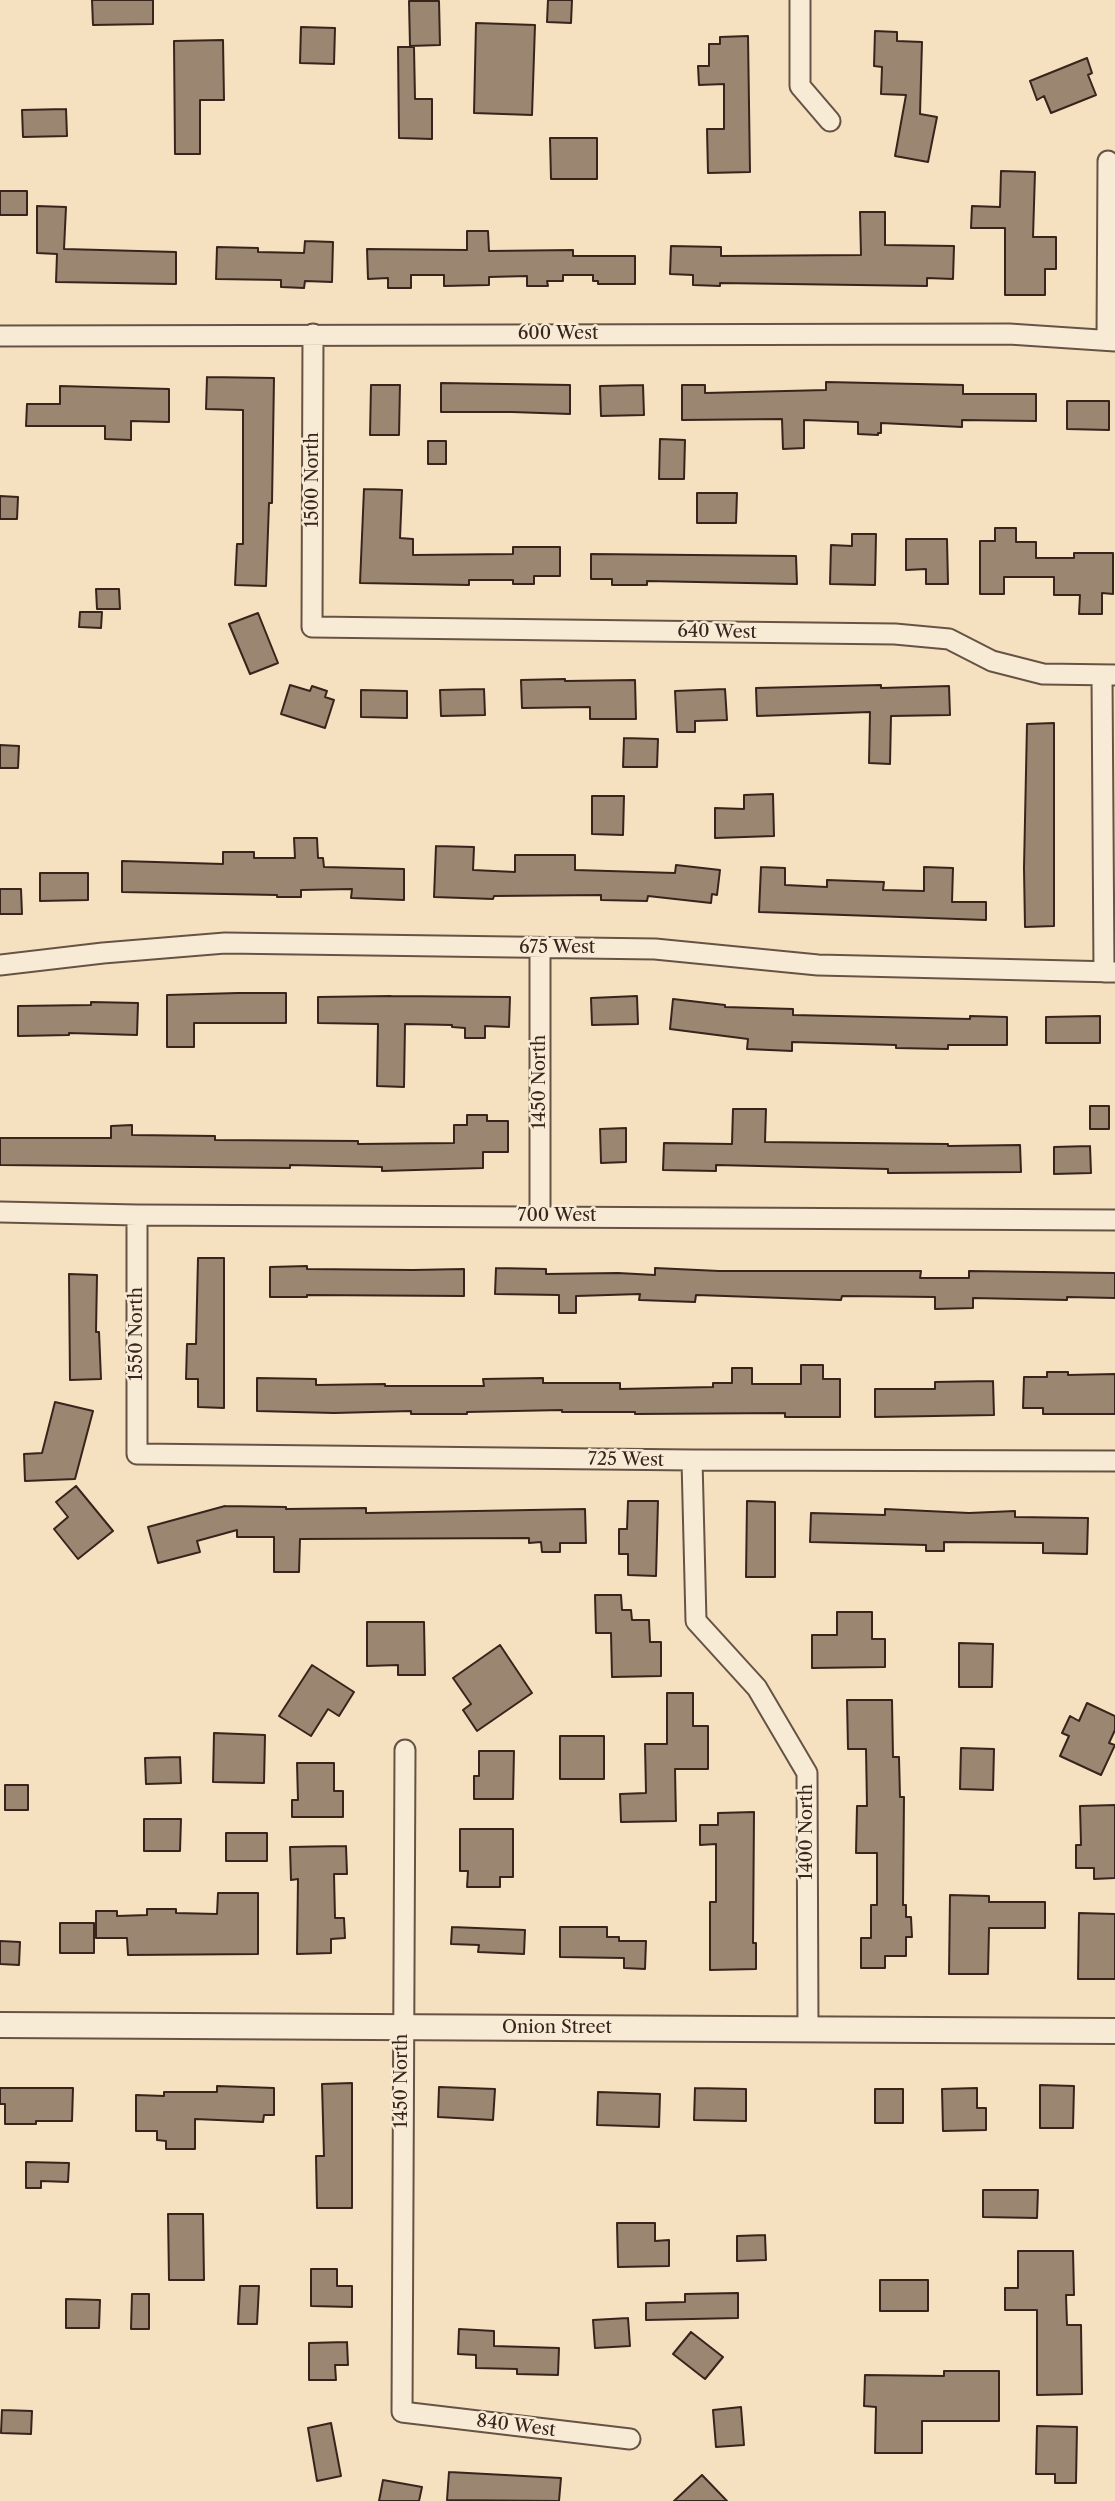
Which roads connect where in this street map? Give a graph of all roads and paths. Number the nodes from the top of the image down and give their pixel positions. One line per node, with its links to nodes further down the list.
1 (800, 0): 2 (street)
2 (830, 121)
3 (1108, 161): 6 (street)
4 (313, 334): 5 (street, 600 West); 6 (street, 600 West); 7 (street, 1500 North)
5 (0, 335)
6 (1111, 340)
7 (313, 627): 8 (street, 640 West)
8 (1108, 675): 11 (street)
9 (540, 948): 10 (street, 675 West); 11 (street, 675 West); 14 (street, 1450 North)
10 (0, 965)
11 (1109, 972)
12 (0, 1212): 13 (street, 700 West)
13 (137, 1214): 14 (street, 700 West); 16 (street, 1550 North)
14 (540, 1215): 15 (street, 700 West)
15 (1115, 1220)
16 (137, 1454): 17 (street, 725 West)
17 (692, 1460): 18 (street, 725 West); 22 (street, 1400 North)
18 (1115, 1461)
19 (405, 1750): 21 (street, 1450 North)
20 (0, 2025): 21 (street, Onion Street)
21 (402, 2027): 22 (street, Onion Street); 24 (street, 1450 North)
22 (808, 2030): 23 (street, Onion Street)
23 (1115, 2031)
24 (402, 2412): 25 (street, 840 West)
25 (630, 2440)

